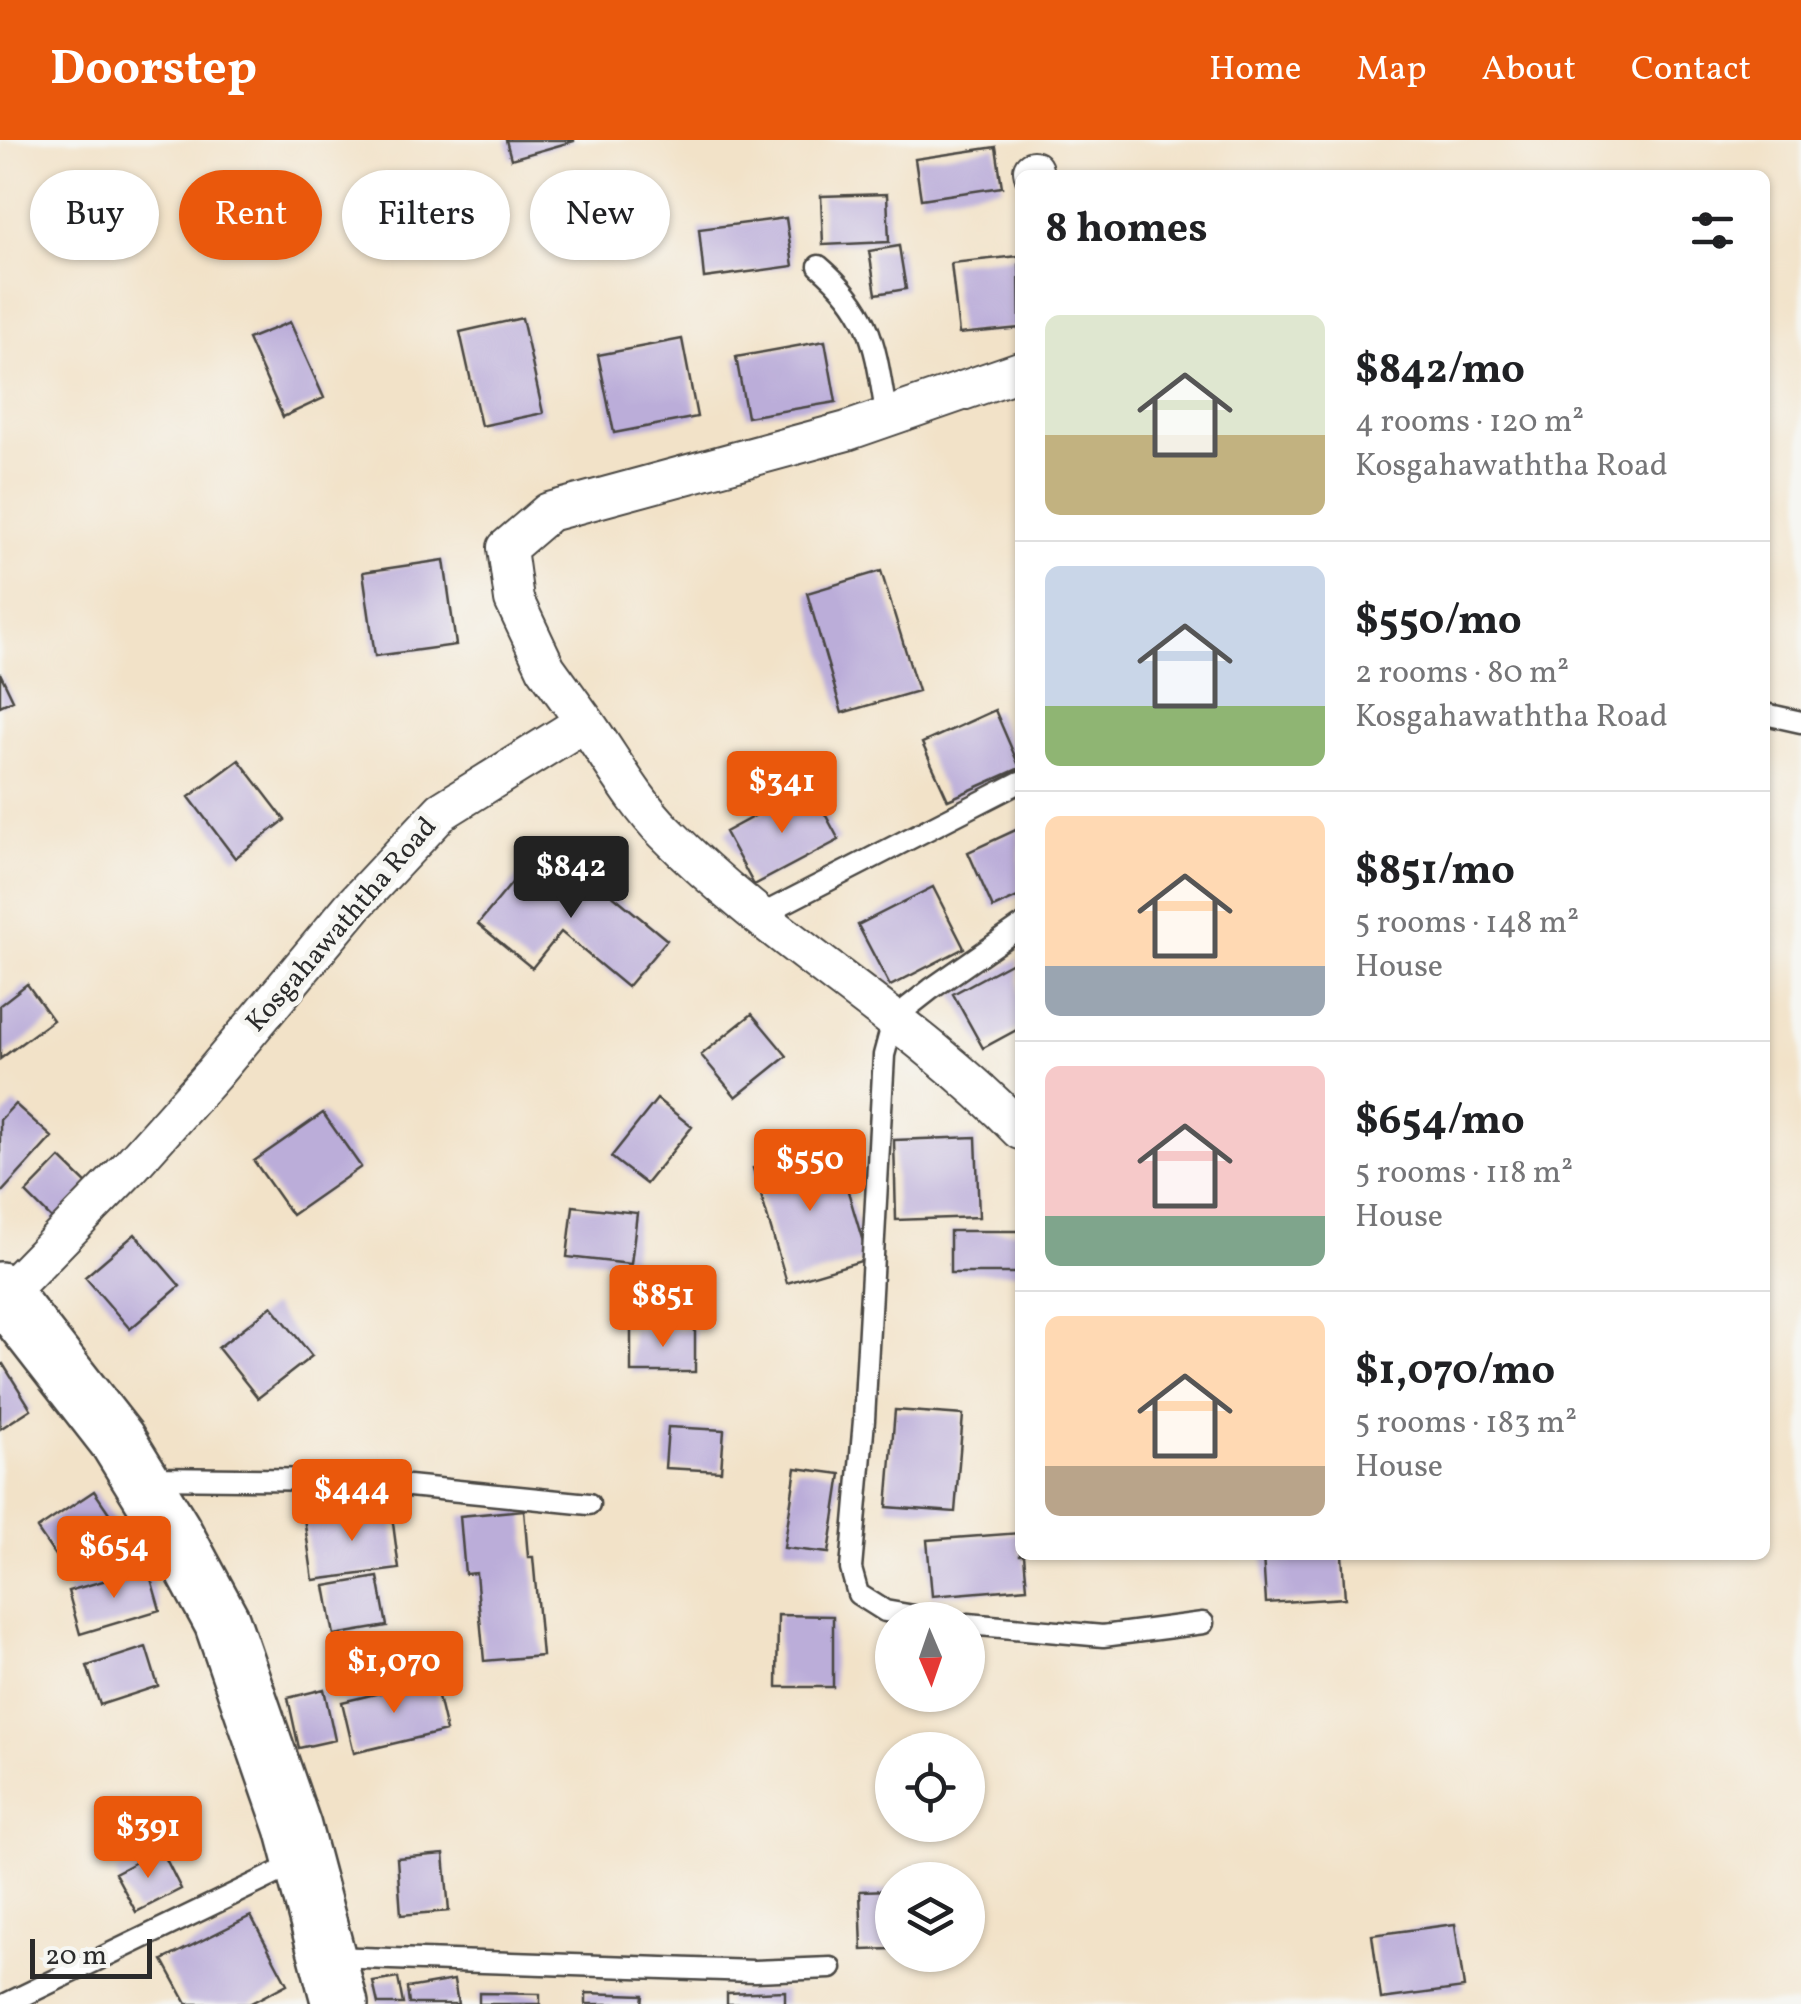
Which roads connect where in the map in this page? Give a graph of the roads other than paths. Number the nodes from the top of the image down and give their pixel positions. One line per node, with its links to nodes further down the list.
1 (819, 266): 3 (lane)
2 (1015, 373): 3 (street)
3 (887, 418): 5 (street)
4 (1770, 715): 6 (lane)
5 (584, 722): 8 (street); 12 (street, Kosgahawaththa Road)
6 (1801, 722)
7 (1015, 785): 8 (lane)
8 (757, 917): 10 (street)
9 (1015, 930): 10 (lane)
10 (894, 1018): 11 (street); 15 (lane)
11 (1015, 1125)
12 (2, 1293): 13 (main road)
13 (141, 1478): 14 (lane); 18 (main road)
14 (589, 1504)
15 (875, 1605)
16 (1203, 1622): 17 (lane)
17 (985, 1626)
18 (302, 1861): 20 (main road); 21 (lane)
19 (831, 1968): 20 (lane)
20 (334, 1981)
21 (6, 2004)

